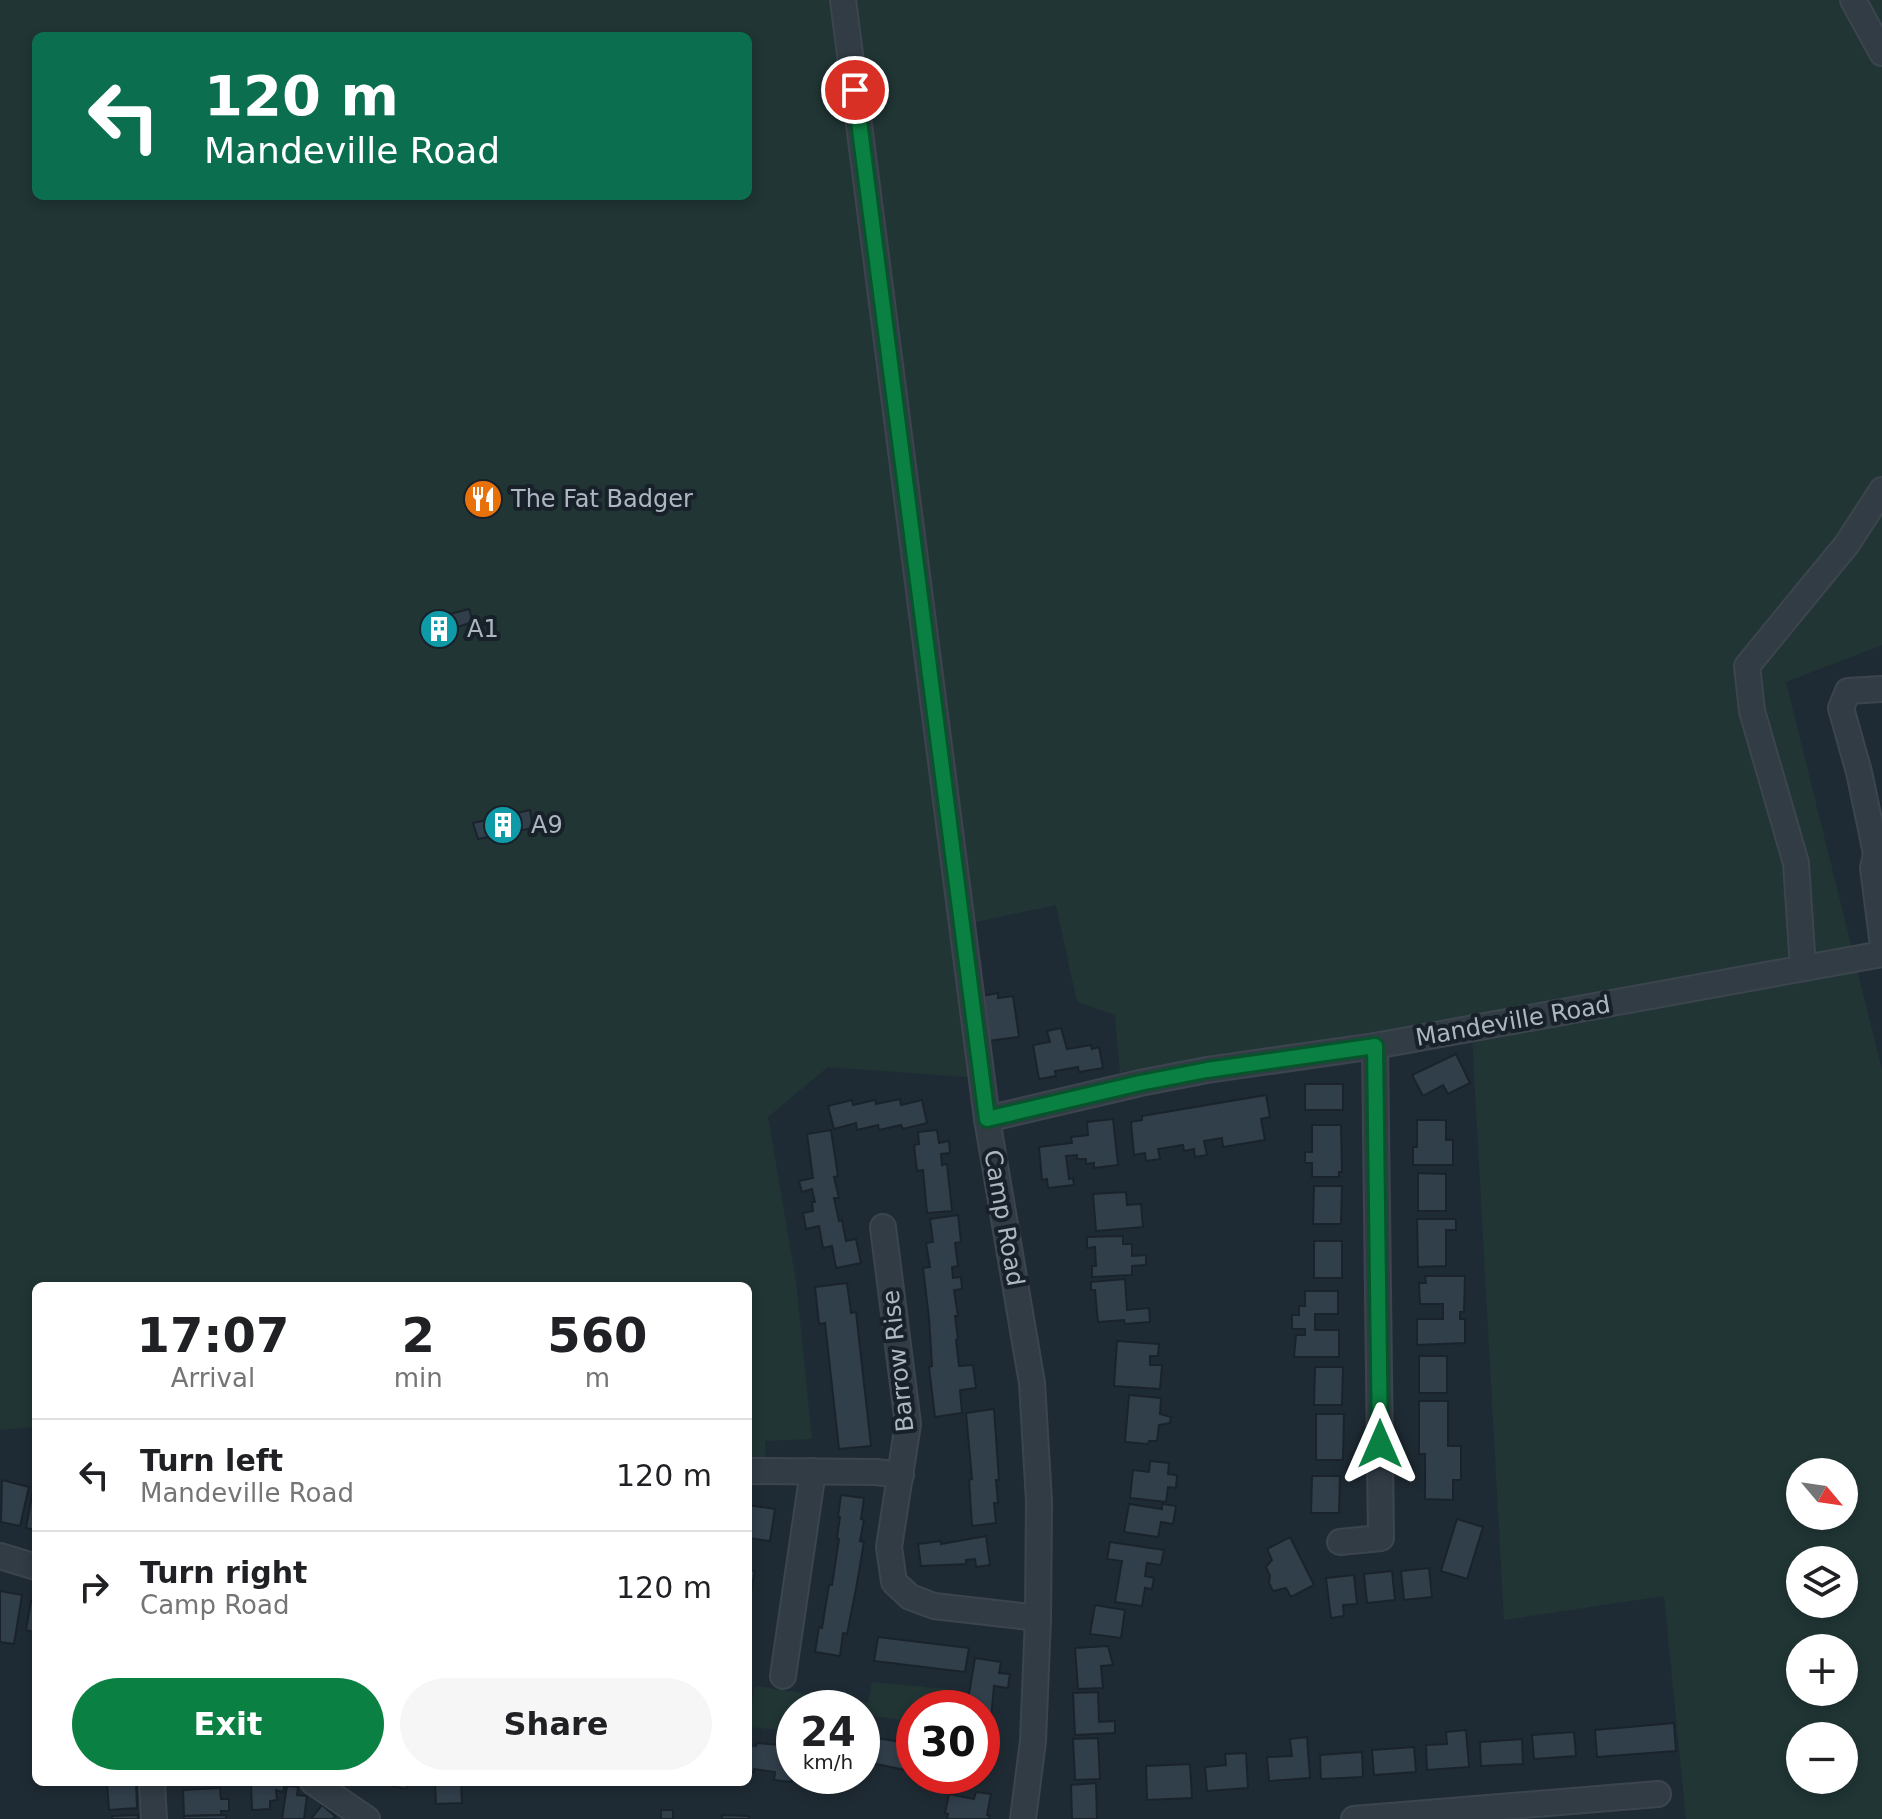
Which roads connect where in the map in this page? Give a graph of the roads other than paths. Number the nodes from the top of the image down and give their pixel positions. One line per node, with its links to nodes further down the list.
1 (843, 0): 10 (street, Camp Road)
2 (1853, 0): 3 (street)
3 (1882, 53)
4 (1882, 490): 8 (street)
5 (1882, 689): 6 (street)
6 (1882, 938)
7 (1882, 954): 8 (street, Mandeville Road)
8 (1803, 967): 9 (street, Mandeville Road)
9 (1375, 1046): 10 (street, Mandeville Road); 15 (street)
10 (987, 1119): 18 (street, Camp Road)
11 (883, 1227): 14 (street, Barrow Rise)
12 (752, 1471): 13 (street)
13 (813, 1471): 14 (street); 19 (street)
14 (901, 1475): 18 (street, Barrow Rise)
15 (1340, 1542)
16 (0, 1556): 17 (street)
17 (32, 1566)
18 (1038, 1618): 26 (street, Camp Road)
19 (783, 1676)
20 (152, 1786): 24 (street)
21 (319, 1786): 25 (street)
22 (1658, 1794): 23 (street)
23 (1557, 1811): 27 (street)
24 (154, 1819)
25 (367, 1819)
26 (1023, 1819)
27 (1354, 1819)

